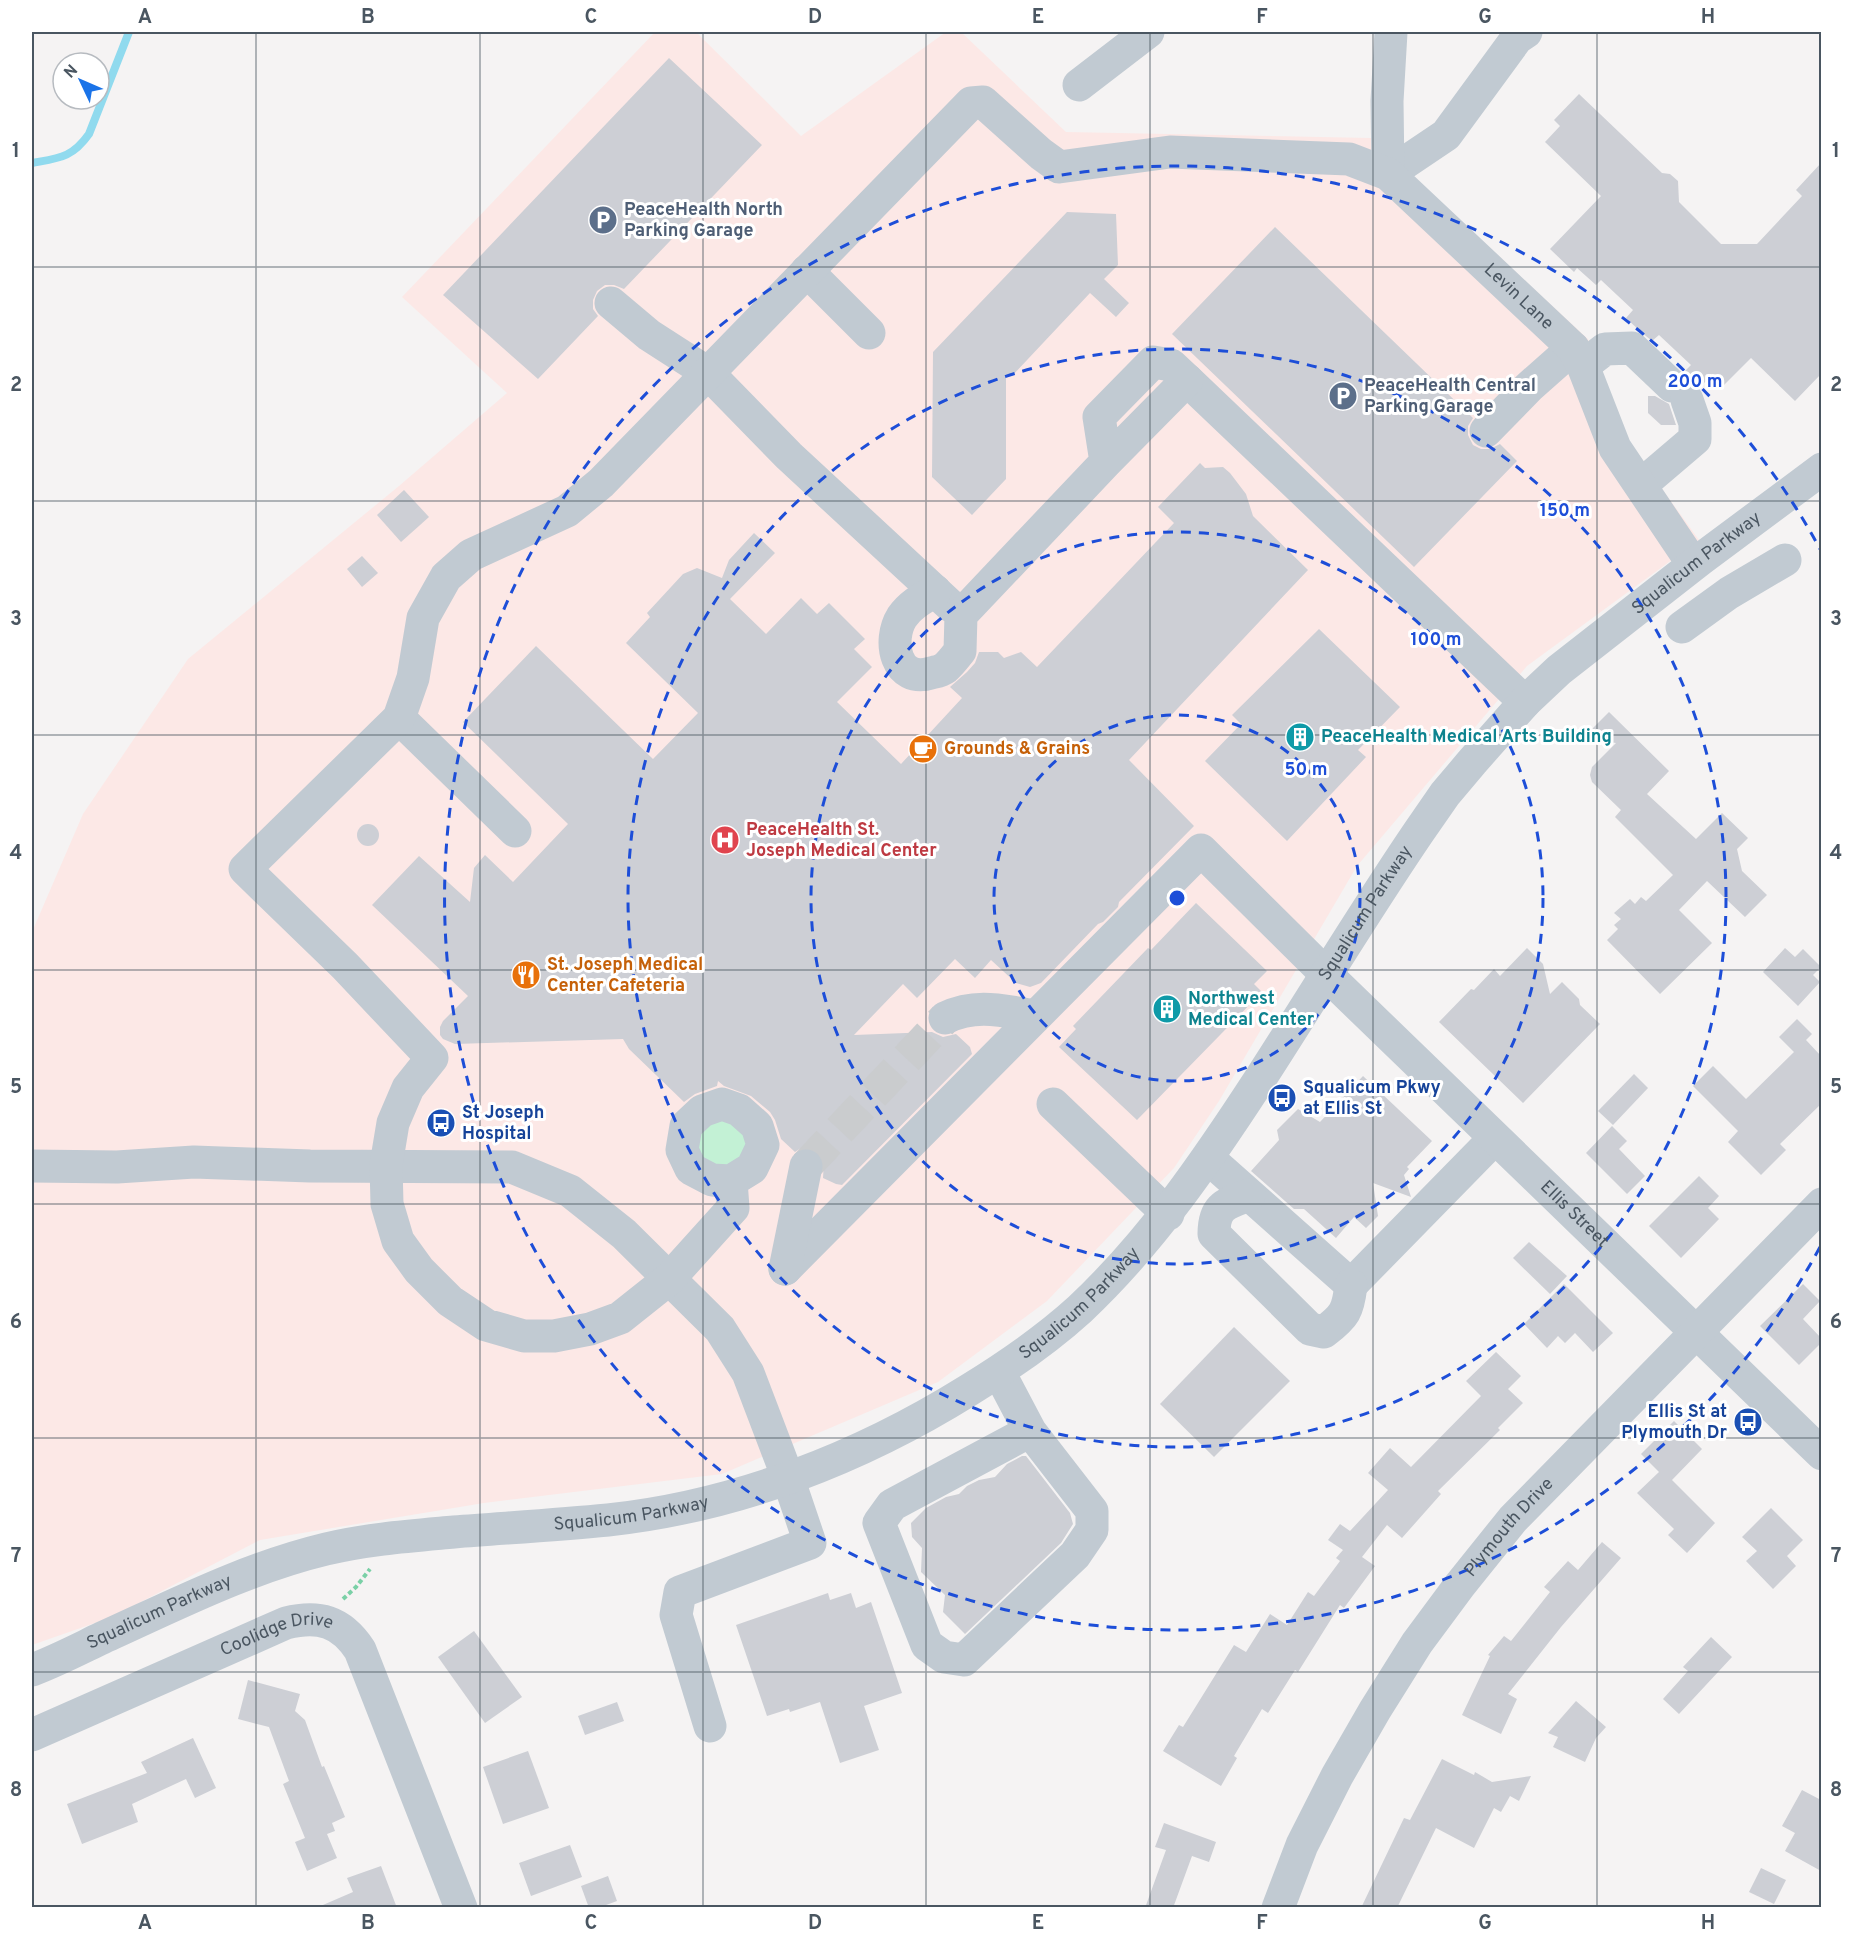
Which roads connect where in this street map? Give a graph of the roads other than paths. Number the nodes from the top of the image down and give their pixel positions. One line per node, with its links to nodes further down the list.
1 (1148, 32): 4 (street)
2 (1391, 32): 5 (street)
3 (1526, 32): 5 (street)
4 (1079, 85)
5 (1388, 174): 6 (street); 9 (street, Levin Lane)
6 (807, 271): 8 (street); 10 (street)
7 (611, 303): 10 (street)
8 (870, 333)
9 (1578, 357): 11 (street); 13 (street, Levin Lane); 13 (street)
10 (708, 373): 16 (street); 21 (street)
11 (1486, 431)
12 (1821, 469): 15 (street, Squalicum Parkway)
13 (1641, 485): 15 (street, Levin Lane)
14 (1785, 560): 17 (street)
15 (1697, 562): 17 (street, Levin Lane); 20 (street, Squalicum Parkway)
16 (935, 591): 18 (street); 18 (street)
17 (1729, 593): 19 (street)
18 (961, 615): 20 (street)
19 (1682, 627)
20 (1525, 702): 23 (street, Squalicum Parkway)
21 (399, 718): 22 (street); 29 (street)
22 (516, 831)
23 (1327, 975): 24 (street, Ellis Street); 27 (street, Ellis Street); 28 (street, Squalicum Parkway)
24 (1036, 1016): 25 (street); 31 (street)
25 (945, 1018)
26 (1053, 1104): 35 (street)
27 (1495, 1138): 37 (street); 38 (street, Ellis Street)
28 (1208, 1158): 33 (street); 35 (street, Squalicum Parkway)
29 (386, 1165): 30 (street); 36 (street); 36 (street)
30 (32, 1166)
31 (806, 1166)
32 (730, 1181): 36 (street)
33 (1249, 1195): 37 (street); 37 (street)
34 (1821, 1204): 38 (street, Plymouth Drive)
35 (1167, 1214): 39 (street, Squalicum Parkway)
36 (669, 1279): 42 (street)
37 (1352, 1285)
38 (1697, 1333): 41 (street, Ellis Street); 47 (street, Plymouth Drive)
39 (999, 1372): 40 (street); 42 (street, Squalicum Parkway)
40 (1030, 1431): 40 (street)
41 (1821, 1454)
42 (788, 1478): 43 (street, Squalicum Parkway); 44 (street)
43 (32, 1670)
44 (710, 1726)
45 (32, 1735): 46 (street, Coolidge Drive)
46 (461, 1908)
47 (1278, 1908)

